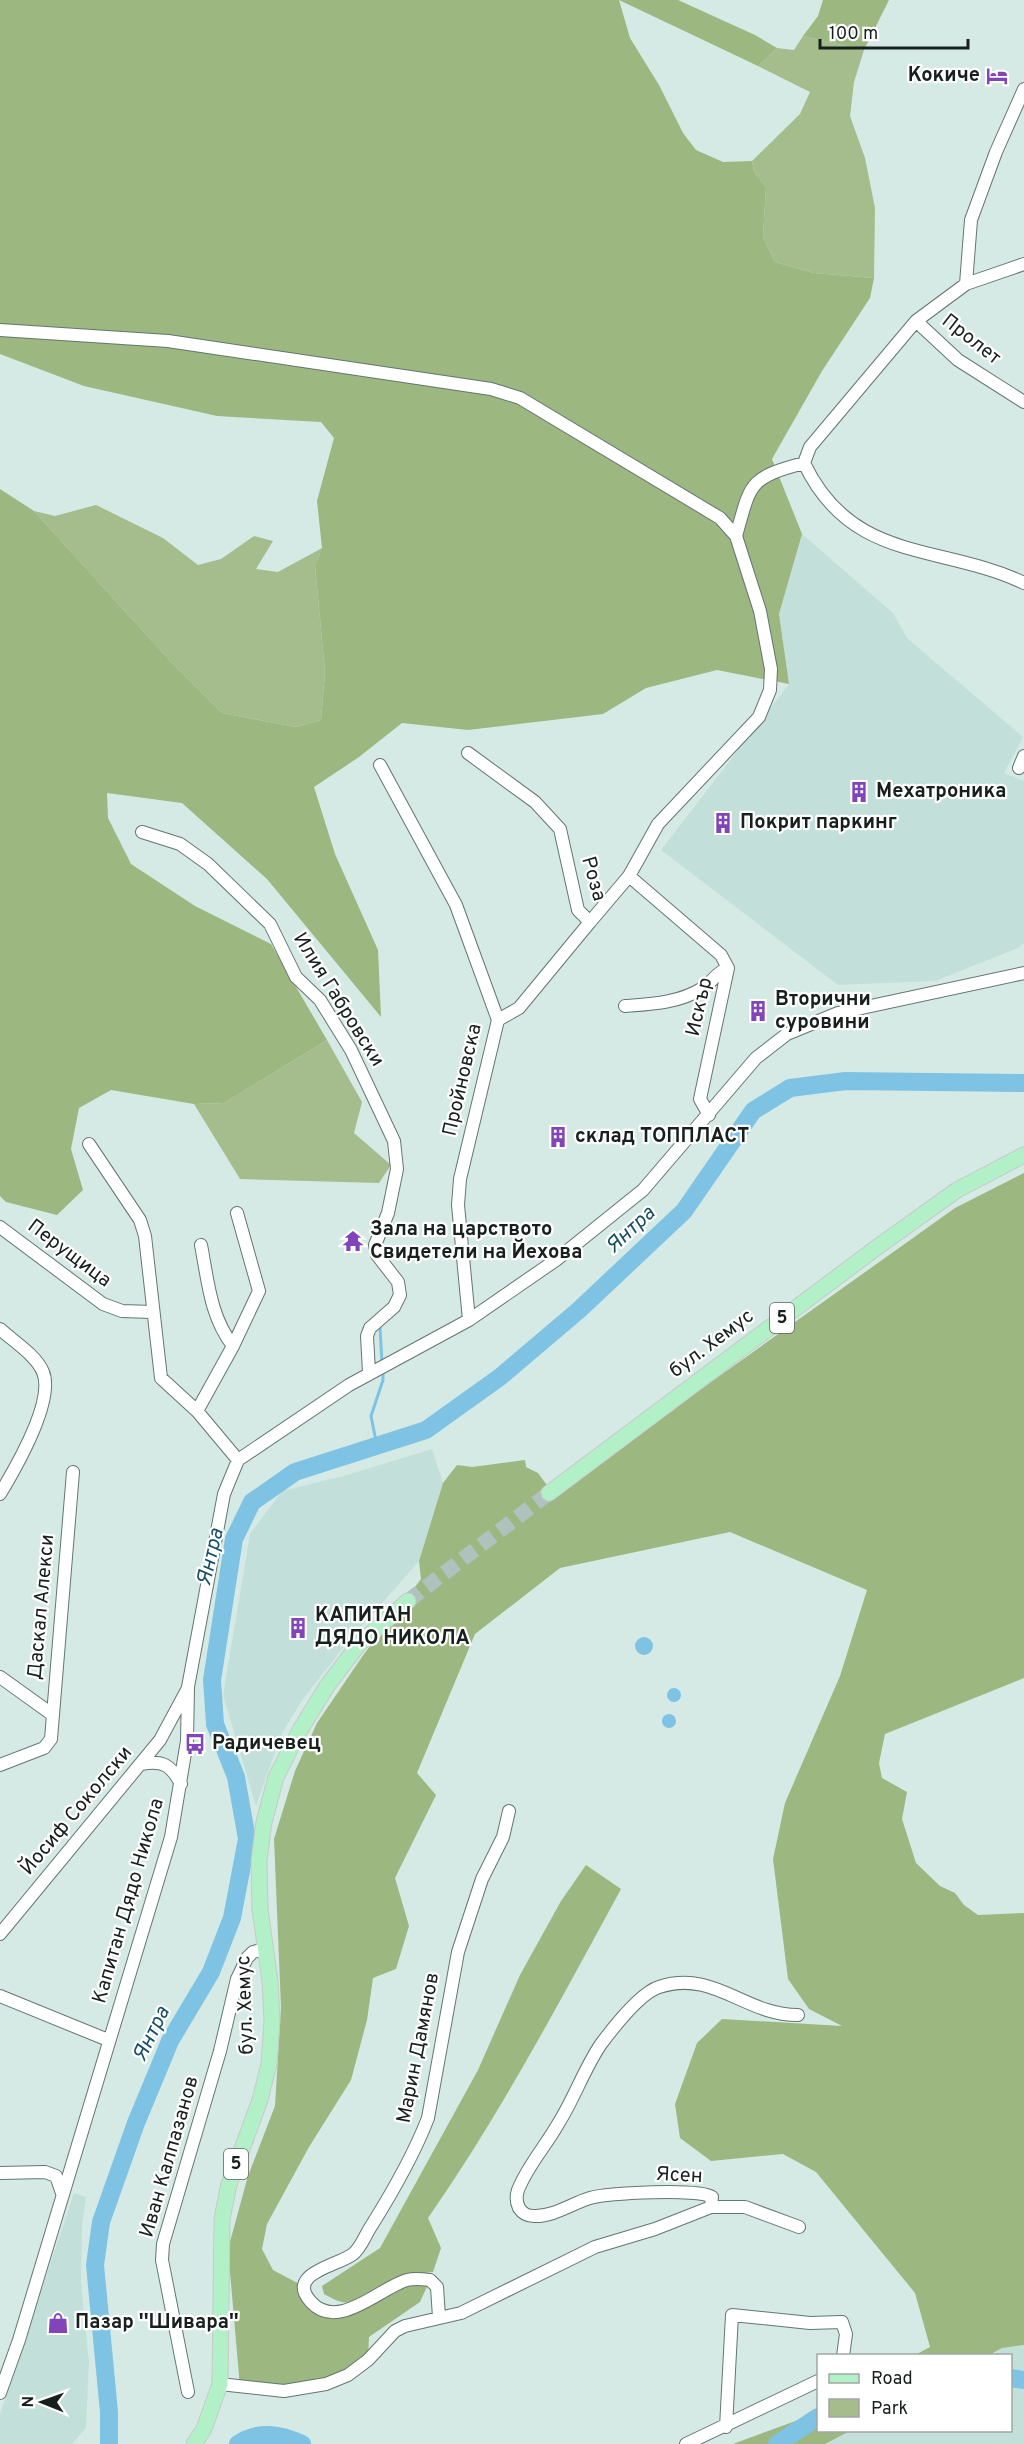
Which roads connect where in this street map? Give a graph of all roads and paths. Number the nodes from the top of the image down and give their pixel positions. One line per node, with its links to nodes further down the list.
1 (1024, 89): 3 (street)
2 (1024, 264): 3 (street)
3 (966, 284): 4 (street, Пролет)
4 (916, 321): 6 (street, Пролет); 7 (street)
5 (0, 330): 8 (street)
6 (1024, 402)
7 (804, 464): 8 (street); 9 (street)
8 (736, 536): 13 (street)
9 (1024, 583)
10 (468, 753): 14 (street, Роза)
11 (380, 765): 18 (street, Пройновска)
12 (142, 832): 29 (street, Илия Габровски)
13 (629, 876): 14 (street); 15 (street, Искър)
14 (590, 922): 18 (street, Роза)
15 (728, 968): 17 (street); 19 (street, Искър)
16 (1024, 973): 19 (street)
17 (625, 1006)
18 (498, 1020): 26 (street, Пройновска)
19 (709, 1115): 26 (street)
20 (89, 1144): 25 (street)
21 (1024, 1155): 33 (main road, бул. Хемус / 5)
22 (237, 1213): 28 (street)
23 (0, 1227): 25 (street, Перущица)
24 (201, 1245): 28 (street)
25 (152, 1312): 30 (street)
26 (469, 1320): 29 (street)
27 (0, 1329): 34 (street)
28 (233, 1346): 30 (street)
29 (373, 1371): 31 (street)
30 (198, 1411): 31 (street)
31 (238, 1461): 37 (street, Капитан Дядо Никола)
32 (73, 1472): 38 (street, Даскал Алекси)
33 (549, 1493)
34 (0, 1494)
35 (408, 1601): 44 (main road, бул. Хемус / 5)
36 (0, 1677): 38 (street)
37 (188, 1687): 39 (street, Йосиф Соколски); 41 (street, Капитан Дядо Никола)
38 (53, 1715): 40 (street, Даскал Алекси)
39 (141, 1764): 41 (street); 43 (street, Йосиф Соколски)
40 (0, 1765)
41 (182, 1784): 47 (street, Капитан Дядо Никола)
42 (509, 1811): 52 (street, Марин Дамянов)
43 (0, 1934)
44 (266, 1949): 55 (main road, бул. Хемус / 5); 56 (street, Иван Калпазанов)
45 (0, 1996): 47 (street)
46 (798, 2015): 50 (street, Ясен)
47 (108, 2040): 49 (street, Капитан Дядо Никола)
48 (0, 2173): 49 (street)
49 (63, 2194): 57 (street, Капитан Дядо Никола)
50 (711, 2206): 51 (street); 52 (street, Ясен)
51 (799, 2227)
52 (439, 2317): 55 (street, Ясен)
53 (843, 2354): 58 (street)
54 (817, 2382): 58 (street)
55 (220, 2384): 59 (main road, бул. Хемус / 5)
56 (188, 2391)
57 (0, 2393)
58 (726, 2427): 60 (street)
59 (194, 2444)
60 (686, 2444)

